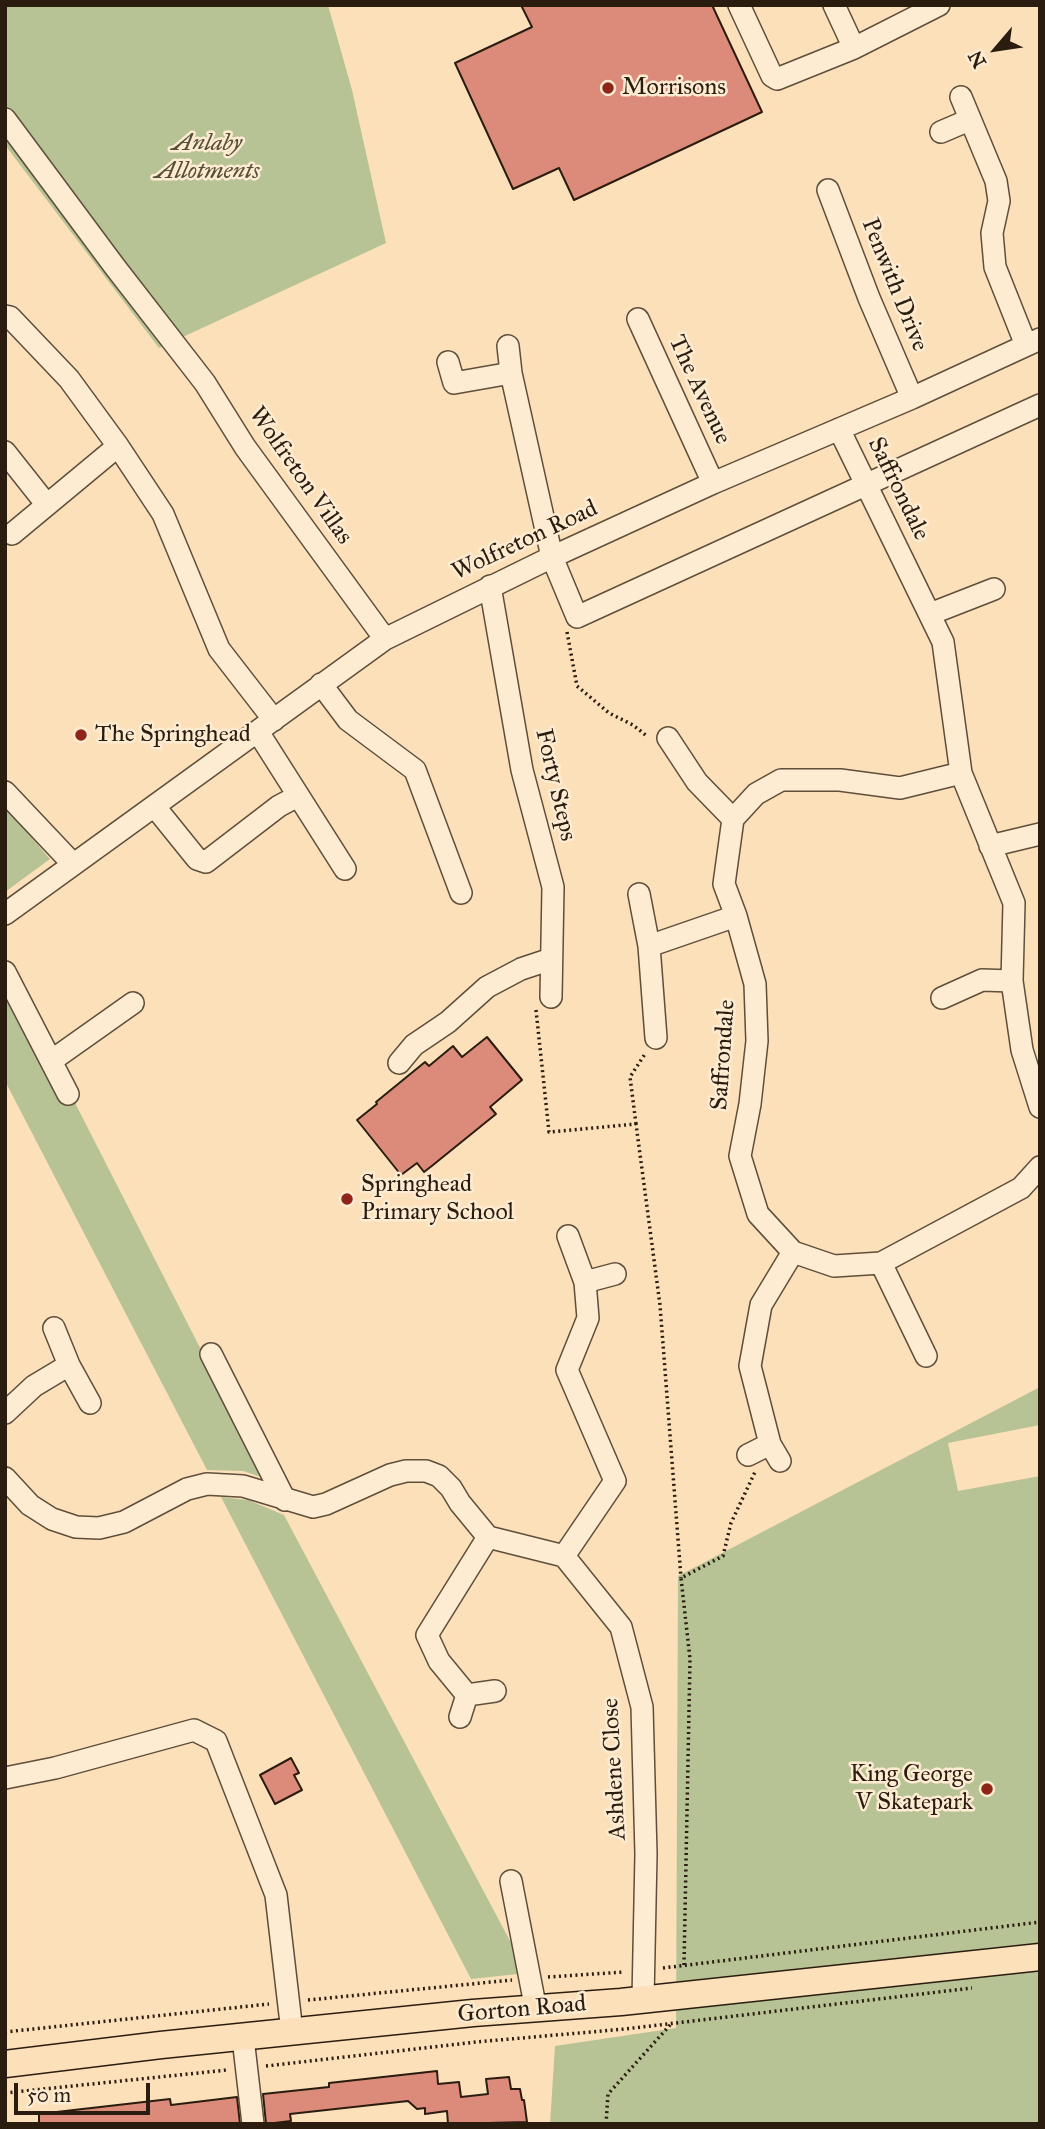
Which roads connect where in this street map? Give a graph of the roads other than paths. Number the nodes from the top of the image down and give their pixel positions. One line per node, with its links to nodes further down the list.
1 (739, 5): 4 (street)
2 (834, 5): 4 (street)
3 (939, 5): 4 (street)
4 (854, 48)
5 (961, 97): 7 (street)
6 (5, 119): 29 (street, Wolfreton Villas)
7 (969, 120): 8 (street); 12 (street)
8 (941, 131)
9 (828, 190): 16 (street, Penwith Drive)
10 (5, 316): 19 (street)
11 (638, 319): 21 (street, The Avenue)
12 (1033, 342): 16 (street, Wolfreton Road)
13 (508, 346): 15 (street)
14 (448, 362): 15 (street)
15 (511, 373): 25 (street)
16 (912, 398): 18 (street, Wolfreton Road)
17 (1040, 405): 22 (street)
18 (839, 429): 21 (street, Wolfreton Road); 22 (street, Saffrondale)
19 (118, 446): 23 (street); 31 (street)
20 (5, 452): 23 (street)
21 (713, 483): 25 (street, Wolfreton Road)
22 (866, 485): 25 (street); 28 (street, Saffrondale)
23 (47, 505): 24 (street)
24 (12, 534)
25 (552, 557): 26 (street, Wolfreton Road)
26 (490, 586): 29 (street, Wolfreton Road); 47 (street, Forty Steps)
27 (993, 589): 28 (street)
28 (930, 614): 33 (street, Saffrondale)
29 (385, 639): 30 (street, Wolfreton Road)
30 (321, 684): 31 (street, Wolfreton Road); 42 (street)
31 (266, 726): 35 (street); 36 (street, Wolfreton Road)
32 (665, 734): 37 (street)
33 (961, 773): 37 (street); 39 (street, Saffrondale)
34 (5, 792): 41 (street)
35 (298, 796): 36 (street); 40 (street)
36 (155, 807): 41 (street, Wolfreton Road)
37 (733, 819): 45 (street, Saffrondale)
38 (1040, 834): 39 (street)
39 (990, 846): 49 (street, Saffrondale)
40 (346, 859)
41 (73, 864): 44 (street, Wolfreton Road)
42 (461, 893)
43 (639, 894): 46 (street)
44 (5, 914)
45 (736, 916): 46 (street); 60 (street, Saffrondale)
46 (649, 946): 53 (street)
47 (551, 959): 50 (street, Forty Steps); 55 (street)
48 (5, 972): 54 (street)
49 (1012, 981): 51 (street); 57 (street, Saffrondale)
50 (551, 997)
51 (942, 998)
52 (133, 1003): 54 (street)
53 (656, 1038)
54 (51, 1061): 56 (street)
55 (399, 1063)
56 (68, 1094)
57 (1040, 1107)
58 (1040, 1167): 61 (street, Saffrondale)
59 (568, 1236): 63 (street)
60 (793, 1252): 61 (street, Saffrondale); 70 (street)
61 (881, 1263): 66 (street)
62 (615, 1274): 63 (street)
63 (585, 1282): 74 (street)
64 (54, 1328): 67 (street)
65 (211, 1354): 72 (street)
66 (927, 1361)
67 (69, 1365): 68 (street); 69 (street)
68 (90, 1403)
69 (5, 1413)
70 (764, 1452)
71 (5, 1478): 72 (street)
72 (285, 1500): 73 (street)
73 (488, 1537): 74 (street); 76 (street)
74 (564, 1556): 81 (street, Ashdene Close)
75 (495, 1691): 76 (street)
76 (467, 1695): 77 (street)
77 (460, 1717)
78 (5, 1778): 83 (street)
79 (511, 1881): 82 (street)
80 (1040, 1957): 81 (main road, Gorton Road)
81 (643, 1999): 82 (main road, Gorton Road)
82 (536, 2010): 83 (main road, Gorton Road)
83 (292, 2032): 84 (main road, Gorton Road)
84 (243, 2038): 85 (main road, Gorton Road); 86 (street)
85 (5, 2064)
86 (253, 2124)

